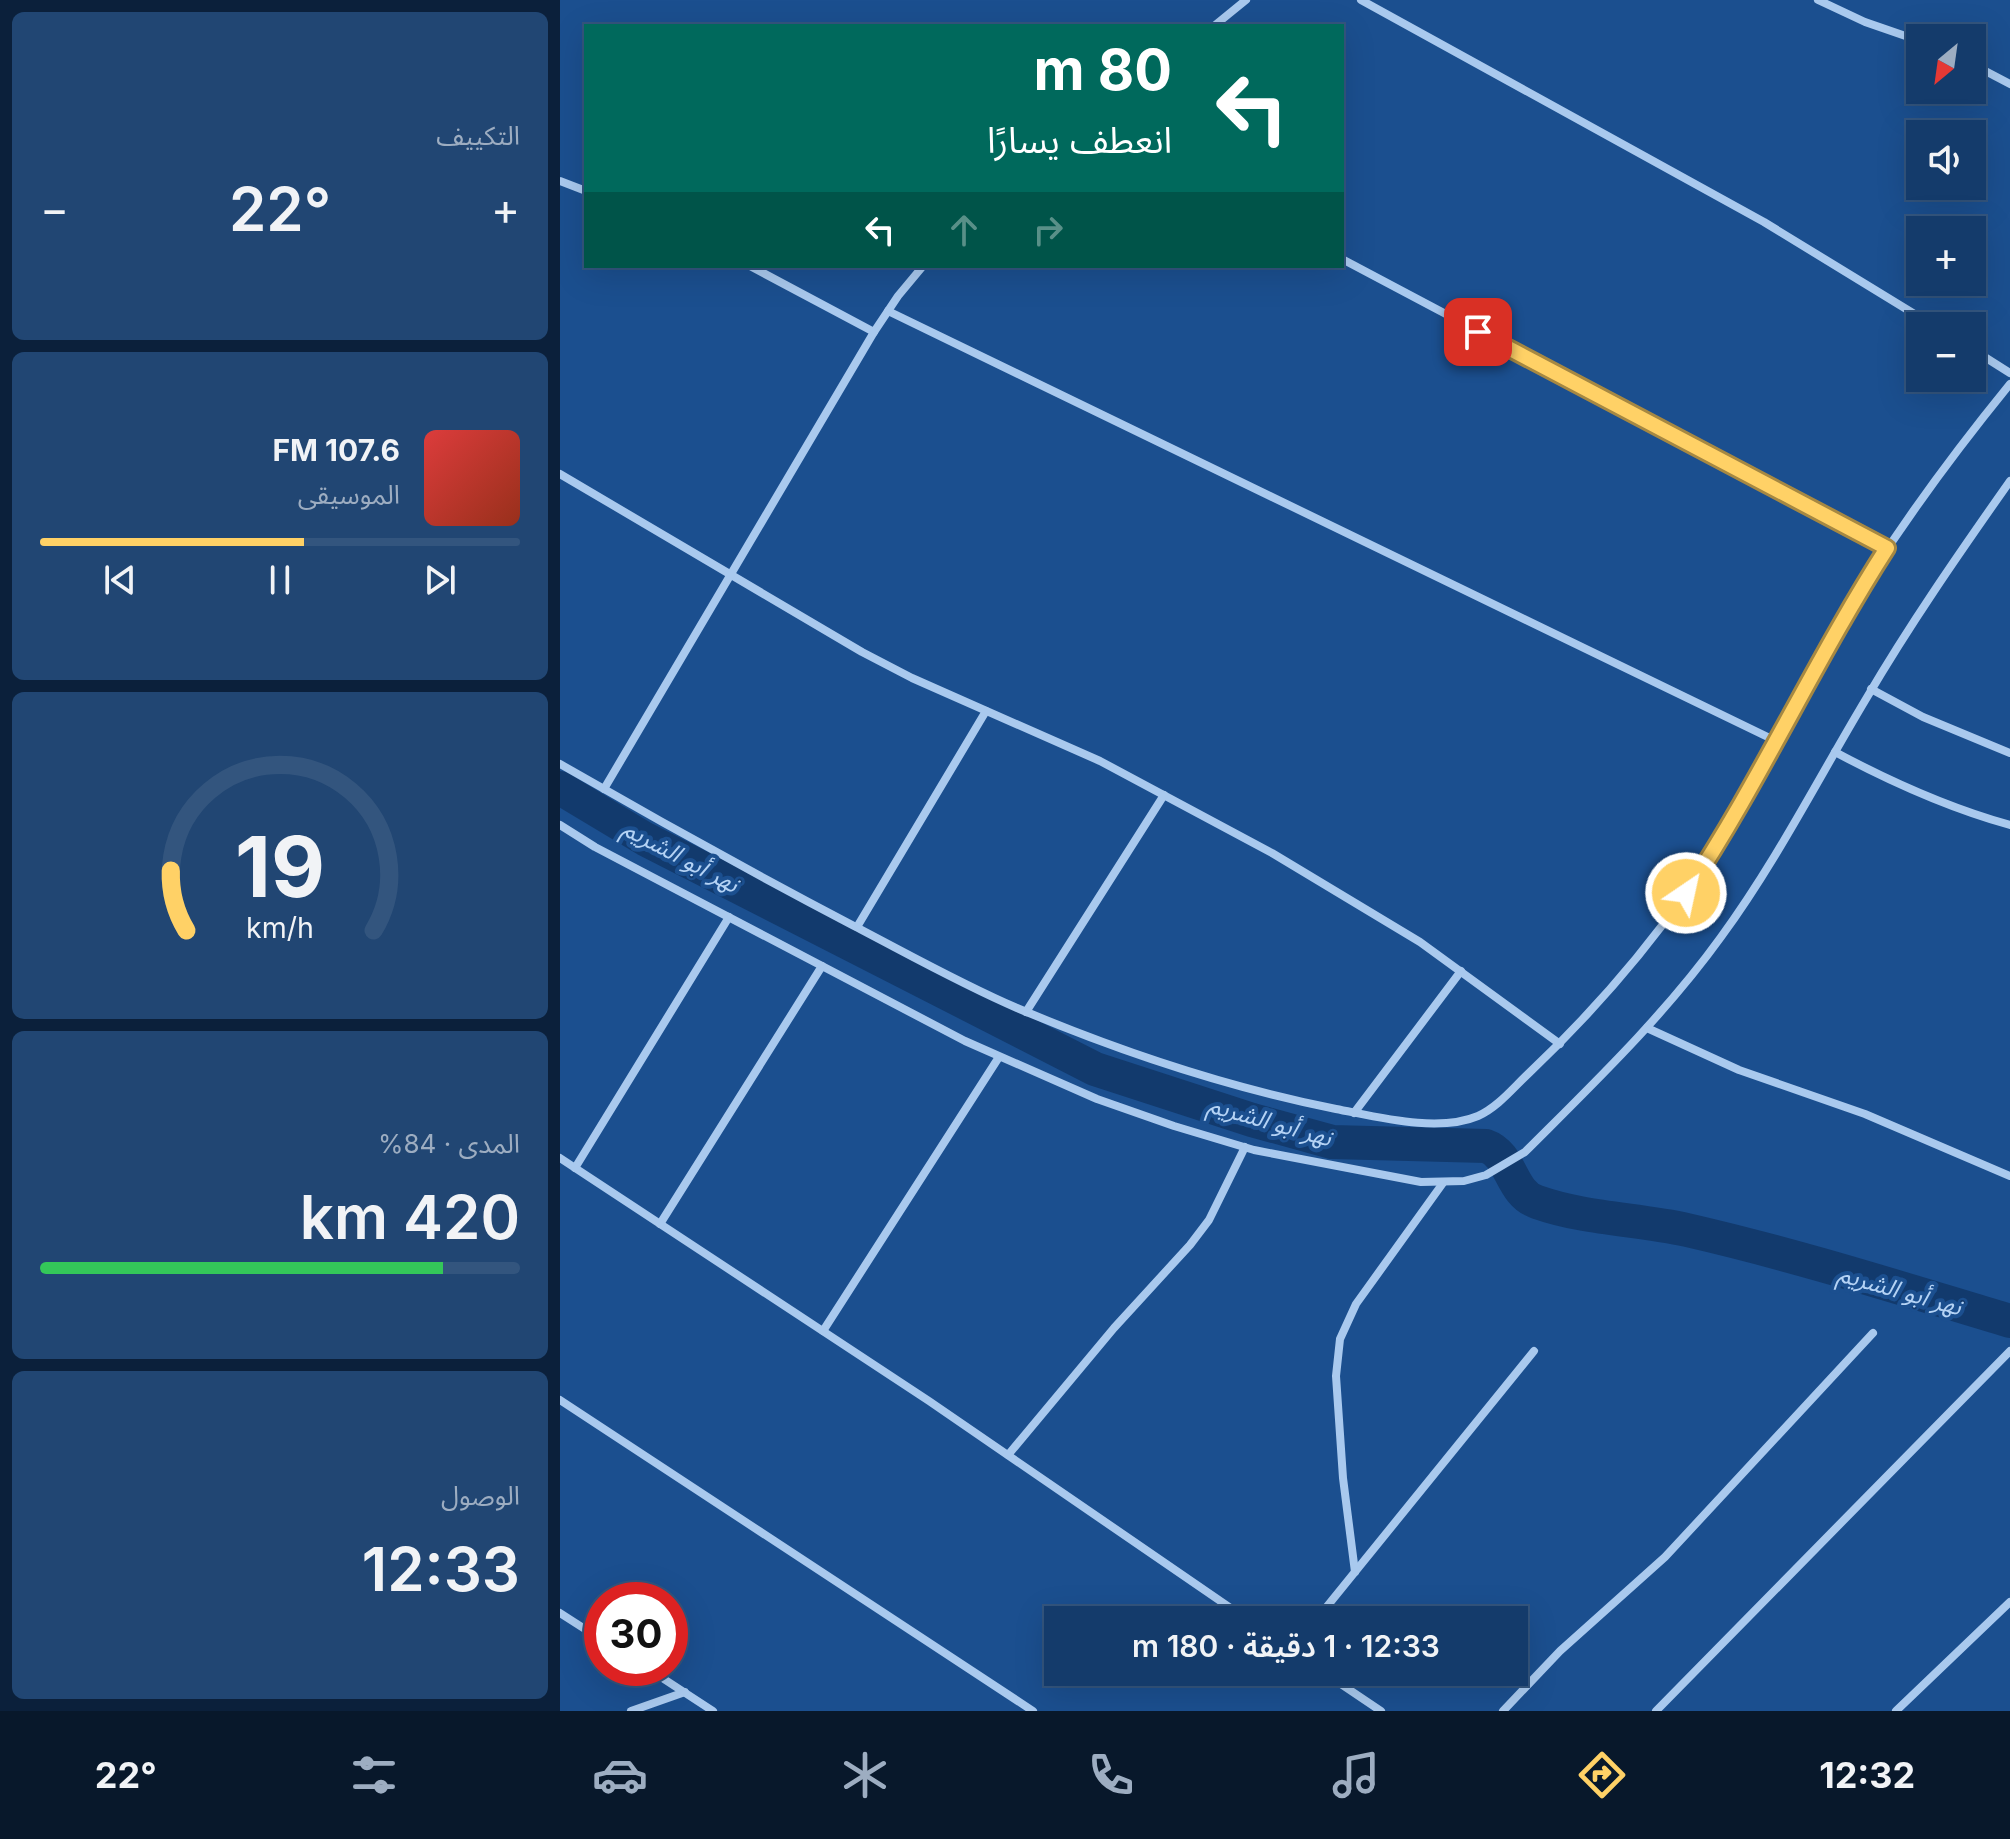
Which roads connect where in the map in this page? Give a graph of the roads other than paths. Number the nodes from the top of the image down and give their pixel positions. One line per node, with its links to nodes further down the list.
1 (1246, 0): 4 (street)
2 (1361, 0): 14 (street)
3 (1818, 0): 5 (street)
4 (1216, 24)
5 (1906, 36)
6 (1986, 71): 7 (street)
7 (2010, 84)
8 (560, 181): 9 (street)
9 (584, 190)
10 (1344, 260): 21 (street)
11 (754, 268): 15 (street)
12 (921, 268): 13 (street)
13 (888, 311): 15 (street); 25 (street)
14 (1911, 312)
15 (874, 332): 22 (street)
16 (1986, 358): 17 (street)
17 (2010, 373)
18 (2010, 384): 21 (street)
19 (560, 474): 22 (street)
20 (2010, 481): 23 (street)
21 (1887, 548): 25 (street)
22 (731, 575): 24 (street); 29 (street)
23 (1871, 689): 26 (street); 27 (street)
24 (986, 711): 30 (street); 35 (street)
25 (1776, 741): 40 (street)
26 (1835, 752): 31 (street); 39 (street)
27 (2010, 753)
28 (560, 764): 29 (street)
29 (604, 789): 35 (street)
30 (1164, 795): 37 (street); 38 (street)
31 (2010, 825)
32 (563, 827): 33 (street); 34 (street)
33 (560, 840)
34 (729, 917): 36 (street); 45 (street)
35 (857, 927): 38 (street)
36 (822, 966): 41 (street); 48 (street)
37 (1461, 971): 40 (street); 42 (street)
38 (1026, 1012): 42 (street)
39 (1647, 1028): 46 (street); 47 (street)
40 (1560, 1044): 42 (street)
41 (999, 1057): 43 (street); 49 (street)
42 (1354, 1113)
43 (1245, 1147): 47 (street); 54 (street)
44 (560, 1158): 45 (street)
45 (575, 1168): 48 (street)
46 (2010, 1176)
47 (1443, 1183): 55 (street)
48 (660, 1224): 49 (street)
49 (823, 1331): 54 (street)
50 (1873, 1333): 69 (street)
51 (1534, 1351): 55 (street)
52 (2010, 1351): 70 (street)
53 (560, 1400): 64 (street)
54 (1008, 1455): 57 (street)
55 (1355, 1572): 58 (street)
56 (2010, 1602): 71 (street)
57 (1228, 1606)
58 (1327, 1606)
59 (560, 1613): 60 (street)
60 (584, 1628)
61 (676, 1686): 63 (street)
62 (1344, 1686): 68 (street)
63 (685, 1692): 65 (street); 66 (street)
64 (1020, 1708): 67 (street)
65 (631, 1711)
66 (713, 1711)
67 (1033, 1711)
68 (1381, 1711)
69 (1503, 1711)
70 (1656, 1711)
71 (1896, 1711)

